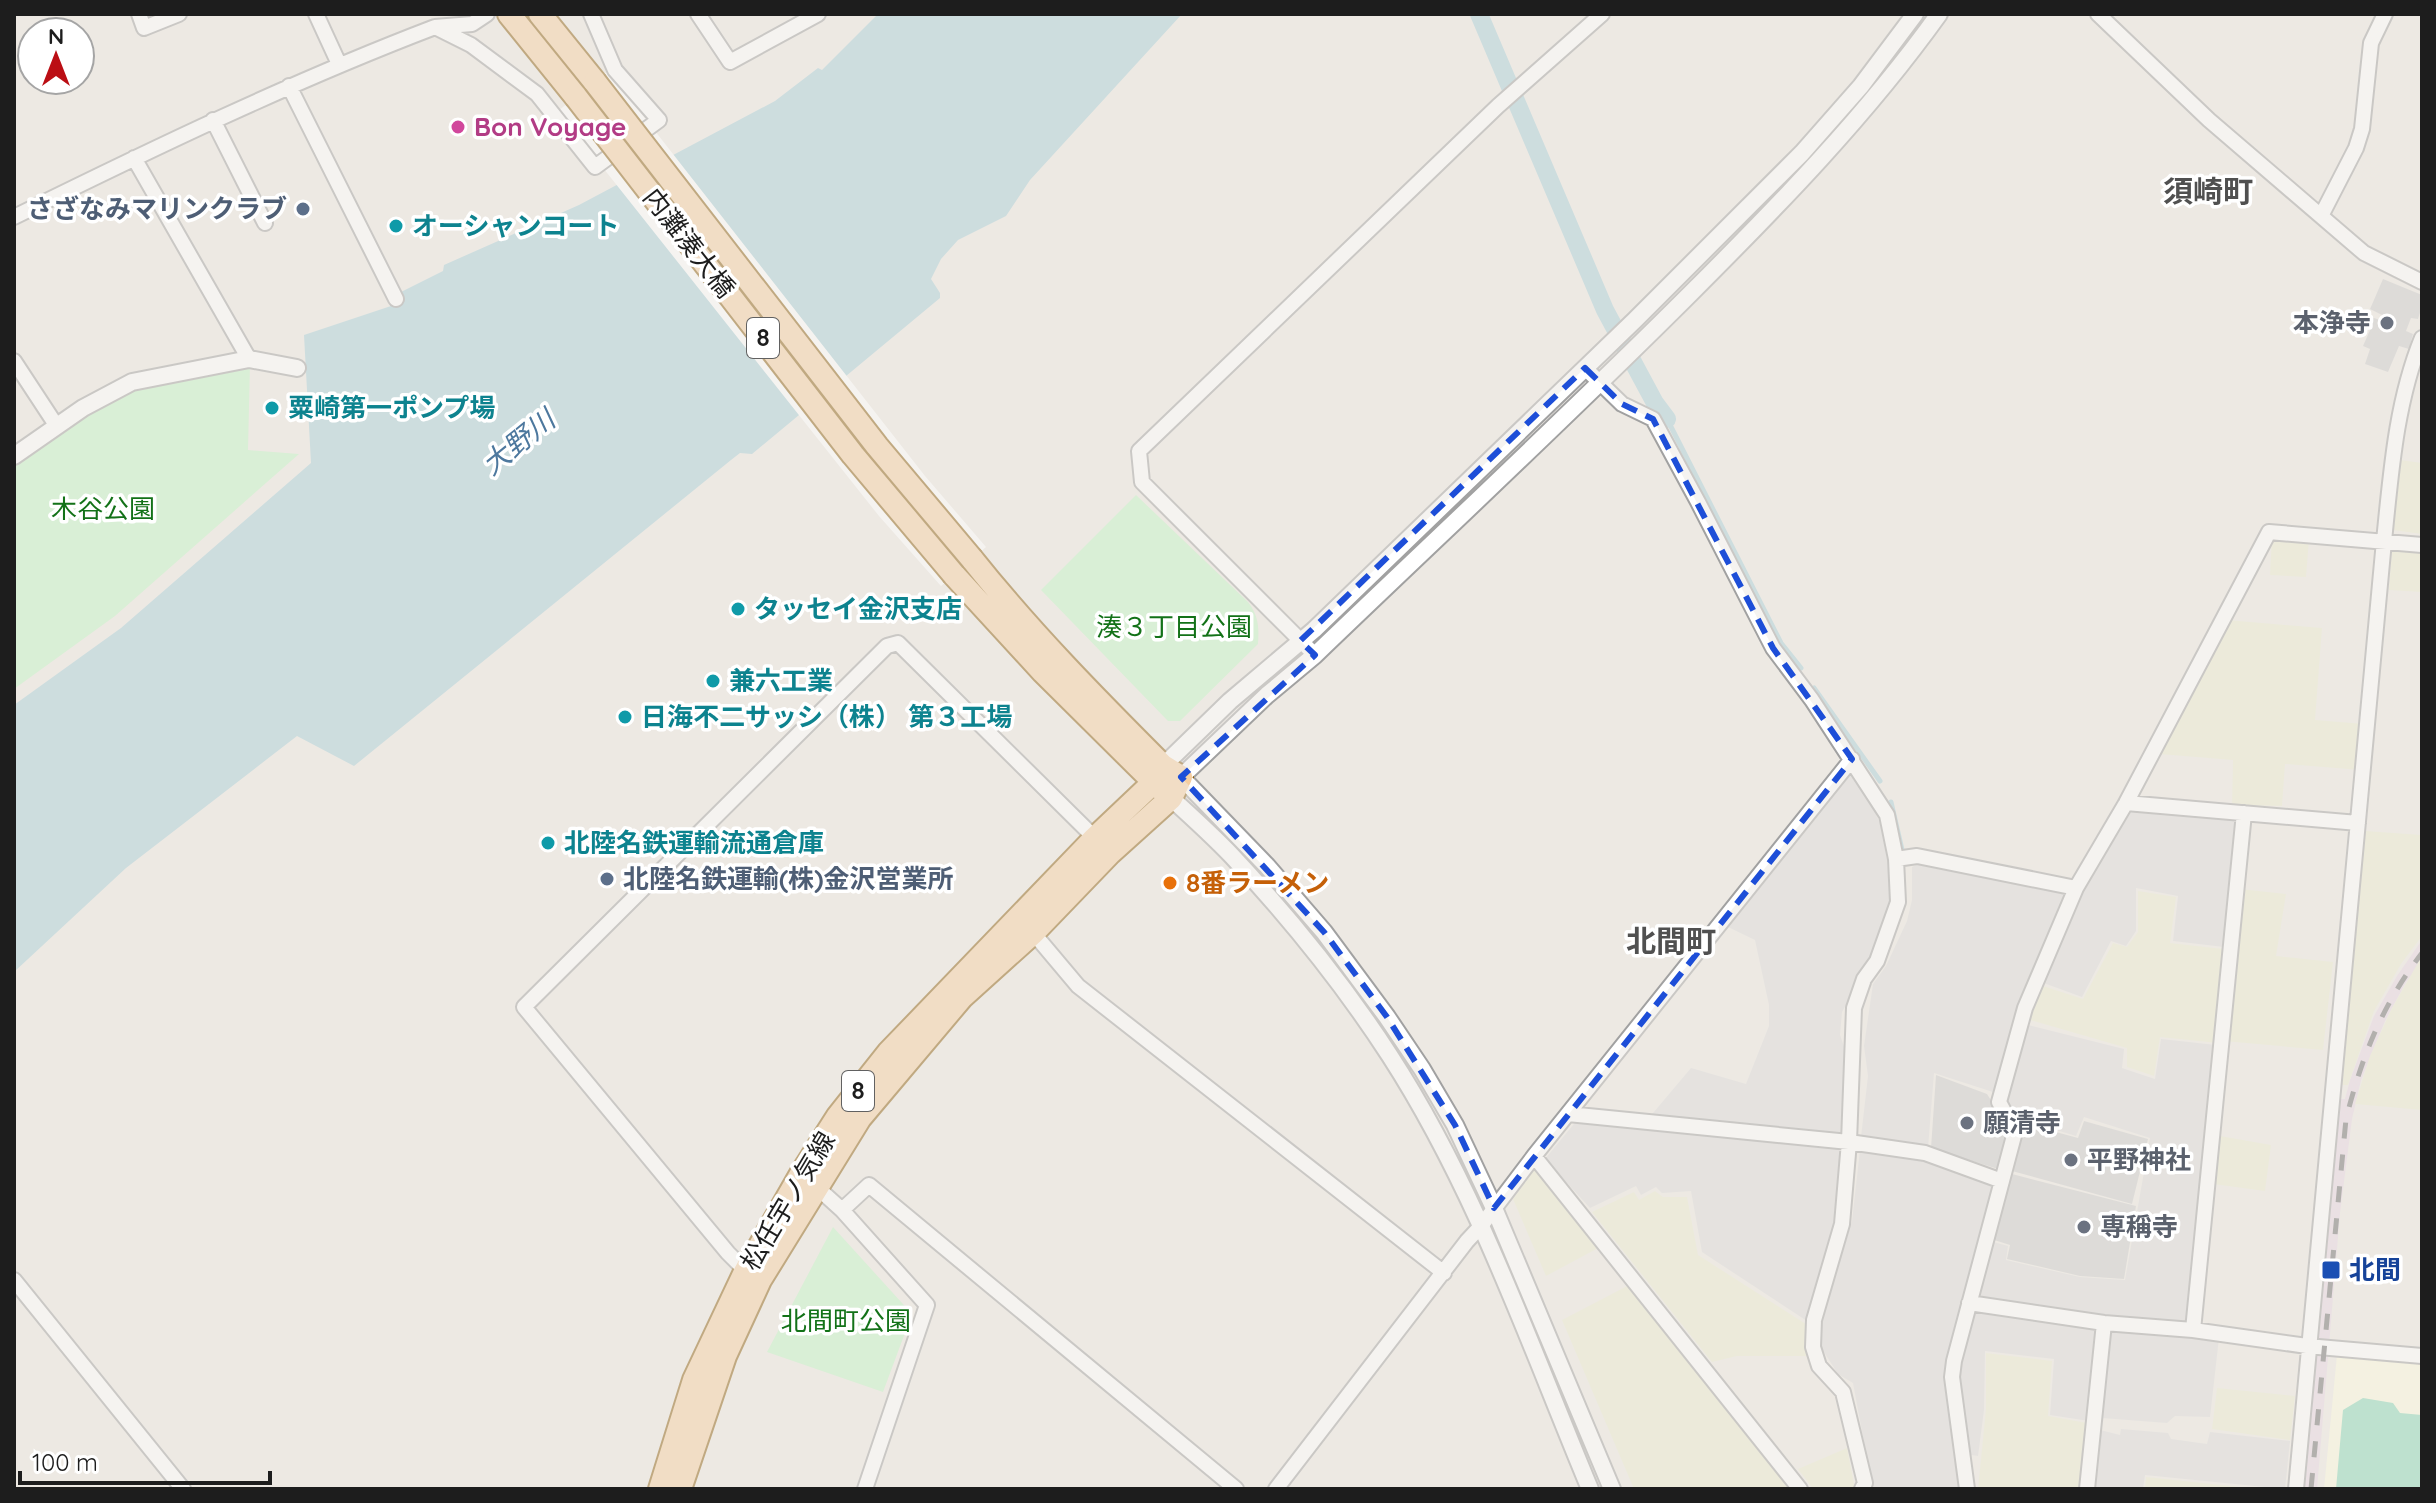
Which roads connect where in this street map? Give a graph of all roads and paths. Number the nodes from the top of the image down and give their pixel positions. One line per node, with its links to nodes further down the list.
1 (139, 14): 2 (street)
2 (179, 14)
3 (316, 14): 18 (street)
4 (487, 14): 15 (street)
5 (509, 14): 40 (main road, 内灘湊大橋 / 8, bridge)
6 (540, 14): 40 (main road, 内灘湊大橋 / 8, bridge)
7 (591, 14): 17 (street)
8 (698, 14): 9 (street)
9 (818, 14)
10 (1602, 14): 37 (street)
11 (1915, 14): 31 (street)
12 (1939, 14): 32 (street)
13 (2098, 14): 22 (street)
14 (2385, 14): 22 (street)
15 (472, 24): 16 (street); 17 (street)
16 (435, 27): 17 (street); 18 (street)
17 (471, 45)
18 (339, 64): 19 (street)
19 (289, 86): 20 (street); 26 (street)
20 (213, 120): 21 (street); 24 (street)
21 (134, 158): 23 (street); 28 (street)
22 (2321, 216): 25 (street)
23 (14, 217)
24 (265, 223)
25 (2422, 282)
26 (396, 299)
27 (2422, 338): 35 (street)
28 (249, 359): 30 (street); 33 (street)
29 (14, 361): 33 (street)
30 (297, 368)
31 (1585, 368): 32 (street); 37 (street)
32 (1599, 382): 38 (street); 39 (street)
33 (56, 425): 34 (street)
34 (14, 456)
35 (2384, 541): 36 (street); 41 (street); 43 (street)
36 (2422, 545)
37 (1300, 641): 38 (street); 40 (street)
38 (1315, 655): 40 (street)
39 (1852, 759): 45 (street); 48 (street)
40 (1167, 781): 44 (main road, 松任宇ノ気線 / 8); 53 (street); 55 (street)
41 (2126, 803): 42 (street); 46 (street)
42 (2244, 813): 43 (street); 61 (street)
43 (2358, 823): 62 (street)
44 (1103, 846): 47 (main road, 松任宇ノ気線 / 8); 57 (street)
45 (1896, 859): 46 (street); 49 (street)
46 (2076, 888): 52 (street)
47 (1027, 925): 51 (main road, 松任宇ノ気線 / 8); 56 (street)
48 (1568, 1114): 49 (street); 50 (street)
49 (1849, 1142): 52 (street); 73 (street)
50 (1534, 1156): 53 (street); 72 (street)
51 (809, 1181): 54 (street); 57 (main road, 松任宇ノ気線 / 8)
52 (2002, 1181): 59 (street)
53 (1494, 1208): 55 (street); 71 (street)
54 (842, 1210): 67 (street); 68 (street)
55 (1481, 1226): 56 (street); 70 (street)
56 (1444, 1273): 69 (street)
57 (753, 1276): 65 (main road, 松任宇ノ気線 / 8); 66 (main road, 松任宇ノ気線 / 8)
58 (14, 1280): 64 (street)
59 (1969, 1303): 60 (street); 74 (street)
60 (2104, 1323): 61 (street); 75 (street)
61 (2193, 1330): 62 (street)
62 (2307, 1346): 63 (street); 76 (street)
63 (2422, 1356)
64 (183, 1489)
65 (660, 1489)
66 (680, 1489)
67 (865, 1489)
68 (1236, 1489)
69 (1276, 1489)
70 (1590, 1489)
71 (1612, 1489)
72 (1800, 1489)
73 (1862, 1489)
74 (1967, 1489)
75 (2087, 1489)
76 (2296, 1489)

